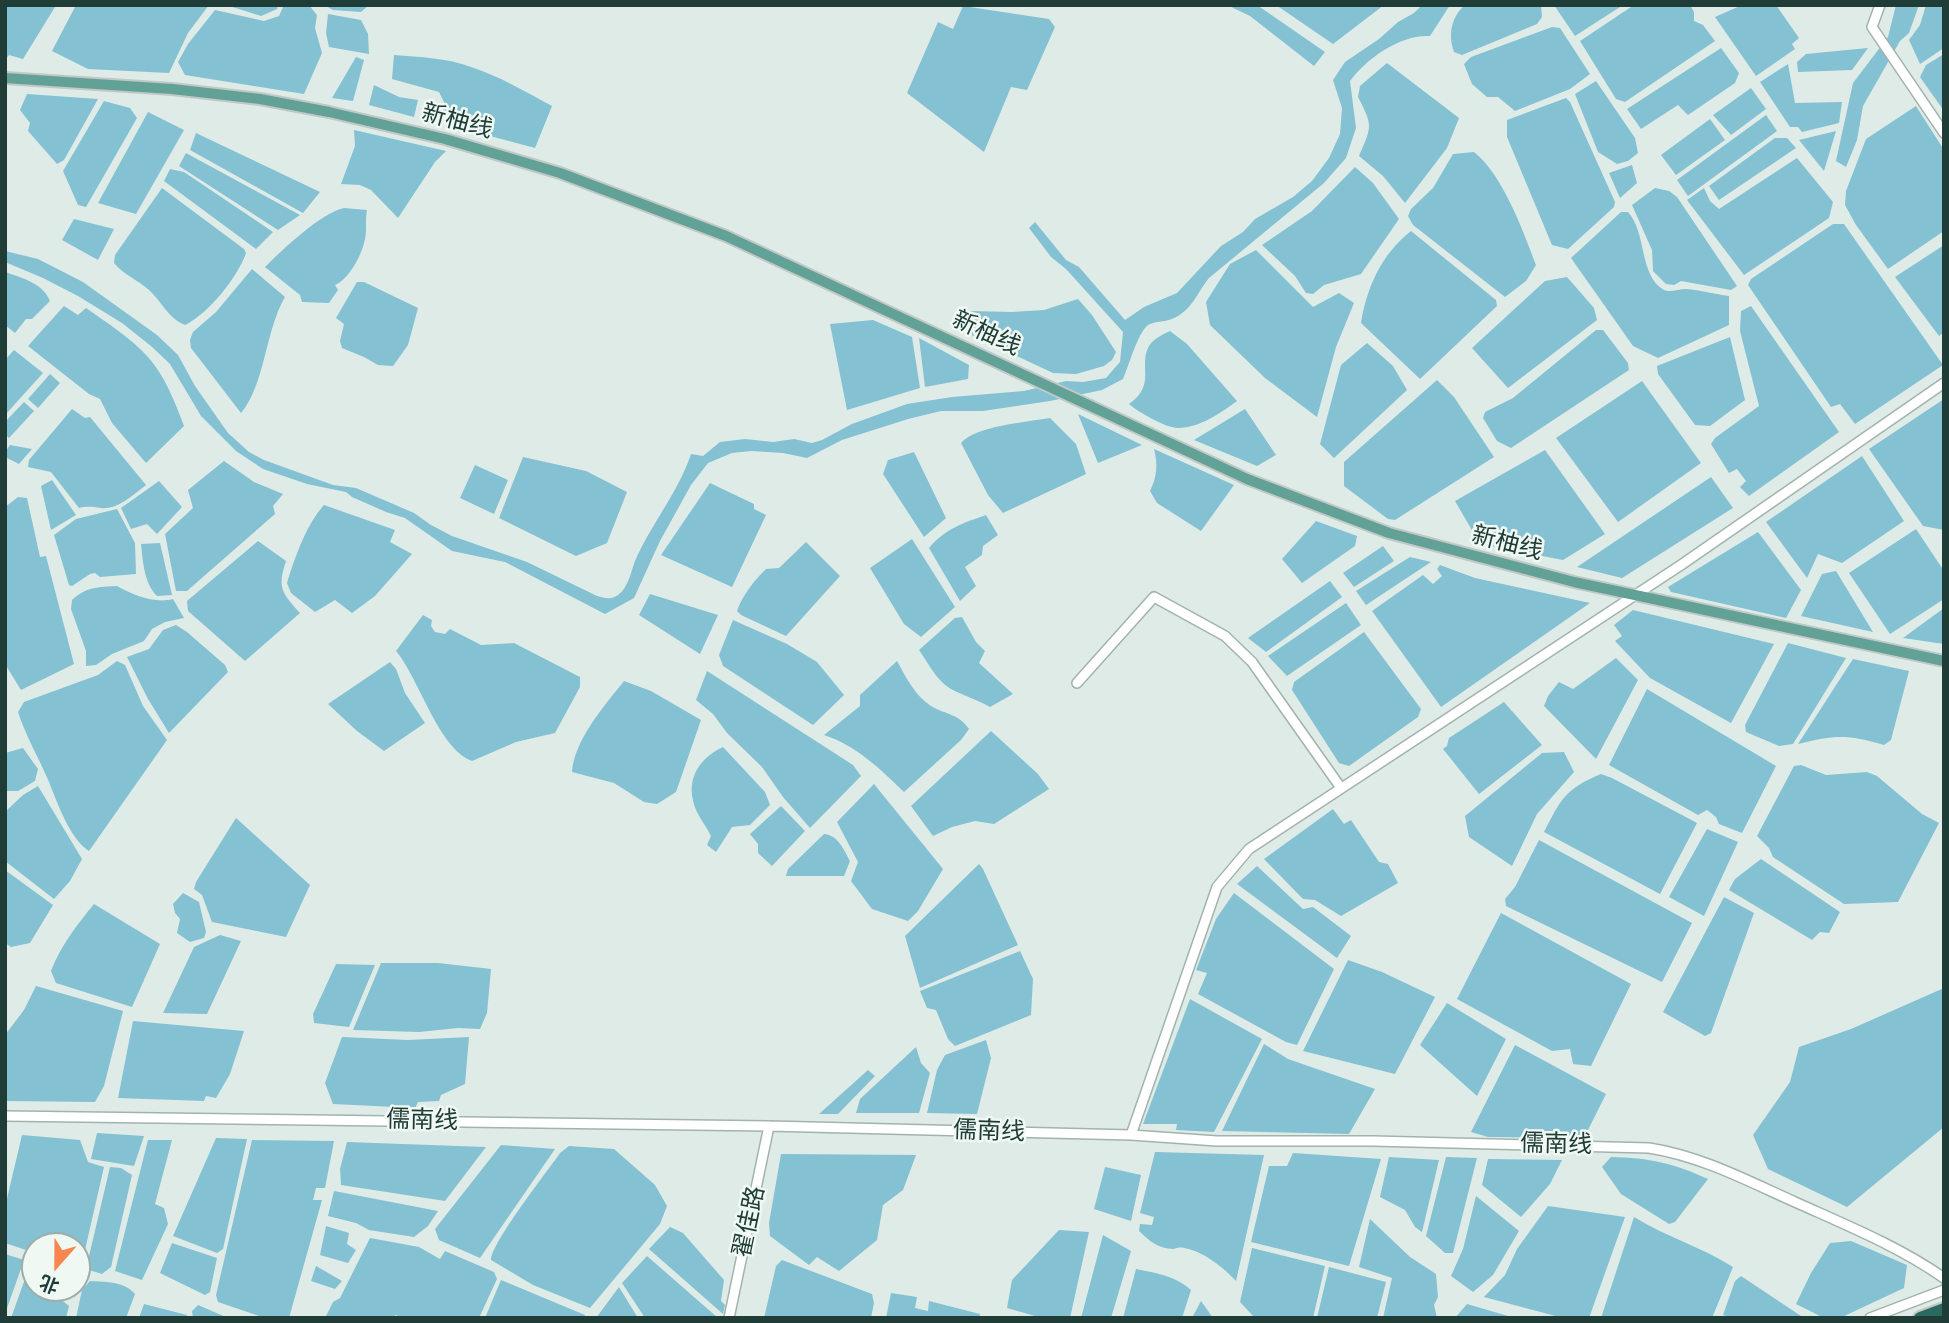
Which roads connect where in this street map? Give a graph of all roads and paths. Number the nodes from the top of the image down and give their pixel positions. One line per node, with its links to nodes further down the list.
1 (1880, 5): 3 (street)
2 (5, 78): 5 (main road, 新柚线)
3 (1944, 133)
4 (1944, 383): 5 (street)
5 (1634, 595): 6 (main road, 新柚线); 8 (street)
6 (1944, 661)
7 (1077, 683): 8 (street)
8 (1341, 788): 11 (street)
9 (5, 1116): 10 (street, 儒南线)
10 (769, 1126): 11 (street, 儒南线); 15 (street, 翟佳路)
11 (1130, 1135): 12 (street, 儒南线)
12 (1944, 1278)
13 (1944, 1290): 16 (street)
14 (1944, 1309): 17 (highway)
15 (729, 1318)
16 (1870, 1318)
17 (1920, 1318)

